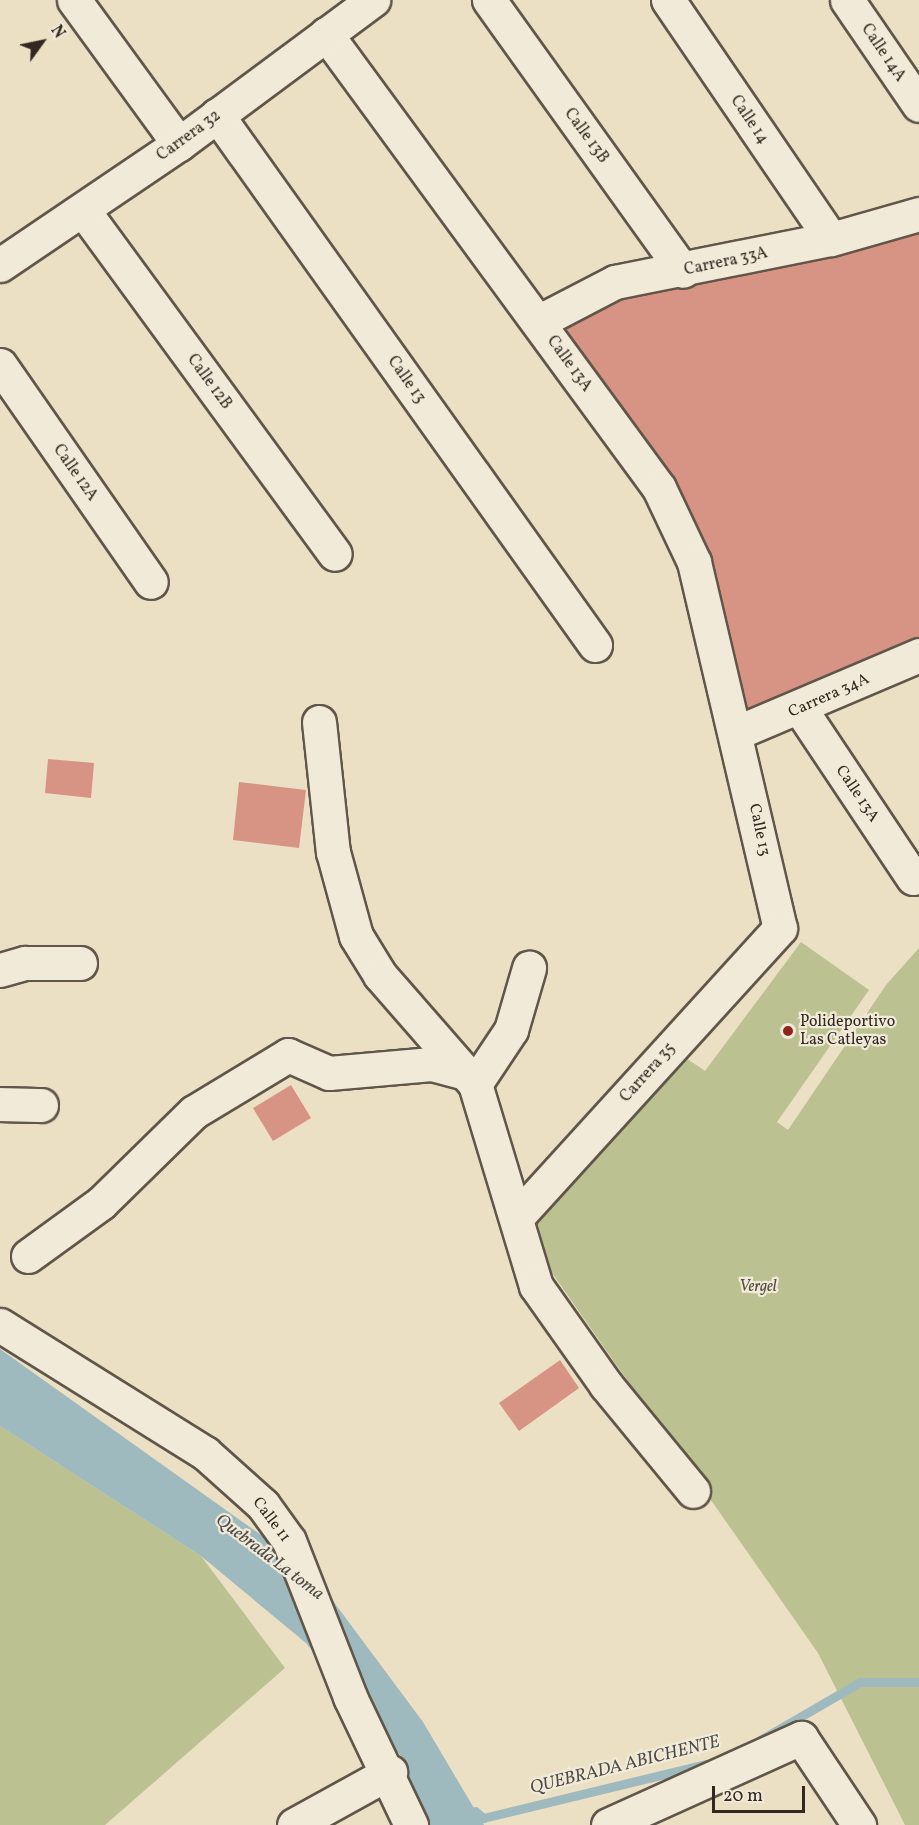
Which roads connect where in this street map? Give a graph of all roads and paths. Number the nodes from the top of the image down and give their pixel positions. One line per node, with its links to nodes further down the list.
1 (74, 0): 9 (street)
2 (373, 0): 6 (street, Carrera 32)
3 (489, 0): 14 (street, Calle 13B)
4 (668, 0): 12 (street, Calle 14)
5 (847, 0): 7 (street, Calle 14A)
6 (326, 34): 8 (street, Carrera 32); 15 (street, Calle 13A)
7 (919, 105)
8 (217, 115): 9 (street, Carrera 32); 19 (street, Calle 13)
9 (179, 144): 10 (street, Carrera 32)
10 (83, 210): 13 (street, Carrera 32); 17 (street, Calle 12B)
11 (919, 214): 12 (street, Carrera 33A)
12 (831, 239): 14 (street, Carrera 33A)
13 (0, 266)
14 (683, 271): 15 (street, Carrera 33A)
15 (538, 322): 23 (street, Calle 13A)
16 (0, 365): 18 (street, Calle 12A)
17 (335, 554)
18 (151, 582)
19 (595, 645)
20 (919, 655): 21 (street, Carrera 34A)
21 (801, 710): 23 (street, Carrera 34A); 24 (street, Calle 13A)
22 (319, 722): 29 (street)
23 (738, 732): 25 (street, Calle 13)
24 (913, 878)
25 (780, 928): 32 (street, Carrera 35)
26 (80, 963): 28 (street)
27 (529, 968): 29 (street)
28 (0, 970)
29 (470, 1078): 32 (street); 33 (street)
30 (0, 1104): 31 (street)
31 (41, 1105)
32 (516, 1218): 35 (street)
33 (28, 1256)
34 (0, 1325): 36 (street, Calle 11)
35 (693, 1491)
36 (390, 1772): 37 (street); 38 (street, Calle 11)
37 (294, 1825)
38 (411, 1825)
39 (608, 1825): 40 (street)
40 (859, 1825)

